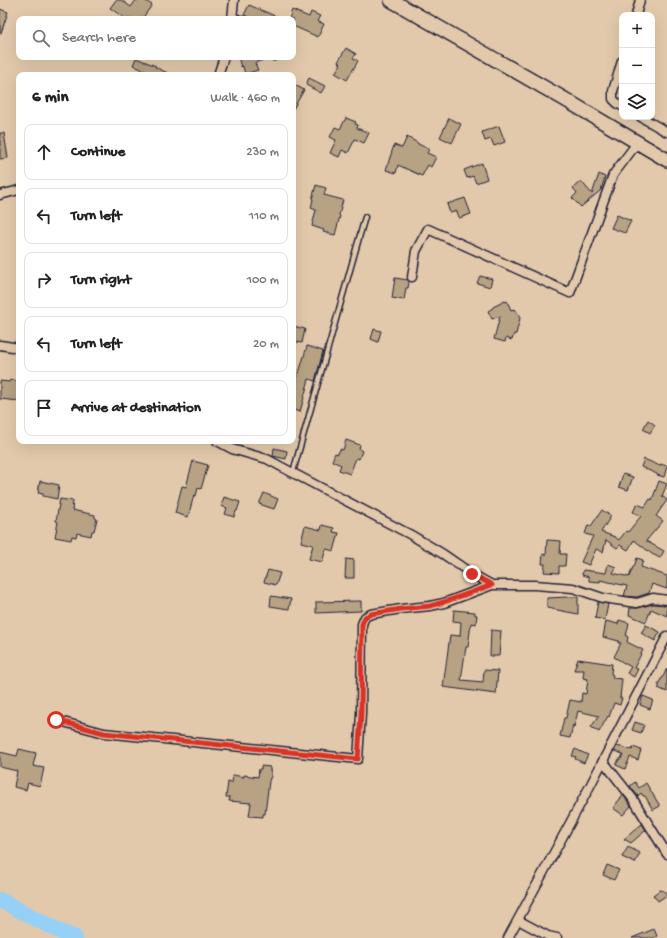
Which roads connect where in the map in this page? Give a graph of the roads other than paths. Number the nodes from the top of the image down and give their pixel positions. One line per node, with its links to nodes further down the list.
1 (234, 0): 5 (street)
2 (391, 0): 12 (highway)
3 (640, 0): 4 (street)
4 (637, 12)
5 (232, 16)
6 (223, 60): 8 (street)
7 (619, 71): 9 (street)
8 (219, 72)
9 (619, 105)
10 (646, 120): 11 (street)
11 (667, 132)
12 (637, 143): 13 (highway); 17 (street)
13 (667, 160)
14 (16, 191): 15 (street)
15 (0, 195)
16 (365, 217): 21 (lane)
17 (412, 277)
18 (0, 345): 19 (street)
19 (16, 348)
20 (223, 444): 21 (street)
21 (293, 473): 22 (street)
22 (492, 585): 23 (street); 25 (street)
23 (667, 600)
24 (667, 636): 26 (street)
25 (56, 720)
26 (603, 761): 27 (street); 28 (street)
27 (667, 854)
28 (518, 920): 29 (street); 30 (street)
29 (508, 938)
30 (557, 938)

